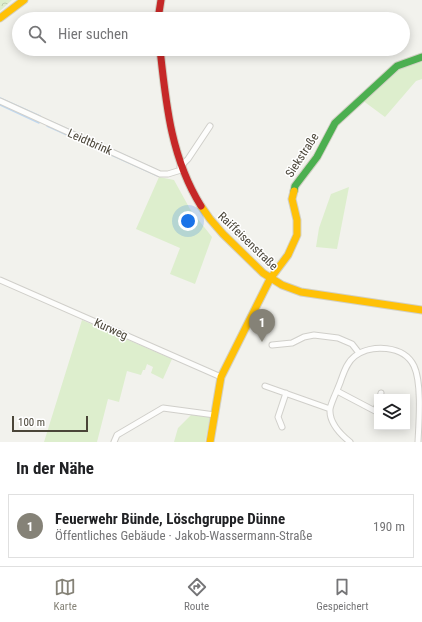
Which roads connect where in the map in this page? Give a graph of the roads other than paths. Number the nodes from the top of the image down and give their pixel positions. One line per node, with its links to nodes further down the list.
1 (24, 0): 4 (street)
2 (161, 0): 3 (street)
3 (159, 12)
4 (0, 18)
5 (161, 56): 9 (street, Raiffeisenstraße)
6 (422, 57): 10 (street, Siekstraße)
7 (0, 101): 9 (street, Leidtbrink)
8 (210, 126): 9 (street)
9 (181, 168): 10 (street, Raiffeisenstraße)
10 (270, 279): 12 (street, Raiffeisenstraße); 15 (street, Siekstraße)
11 (0, 280): 15 (street, Kurweg)
12 (422, 310)
13 (272, 345): 14 (street)
14 (359, 353): 17 (street); 18 (street)
15 (221, 377): 22 (street, Siekstraße)
16 (265, 386): 19 (street)
17 (420, 388): 27 (street)
18 (337, 391): 20 (street); 21 (street)
19 (286, 393): 20 (street); 23 (street)
20 (330, 409): 26 (street)
21 (374, 410)
22 (215, 415): 24 (street); 25 (street, Siekstraße)
23 (282, 427)
24 (114, 442)
25 (210, 442)
26 (350, 442)
27 (418, 442)

